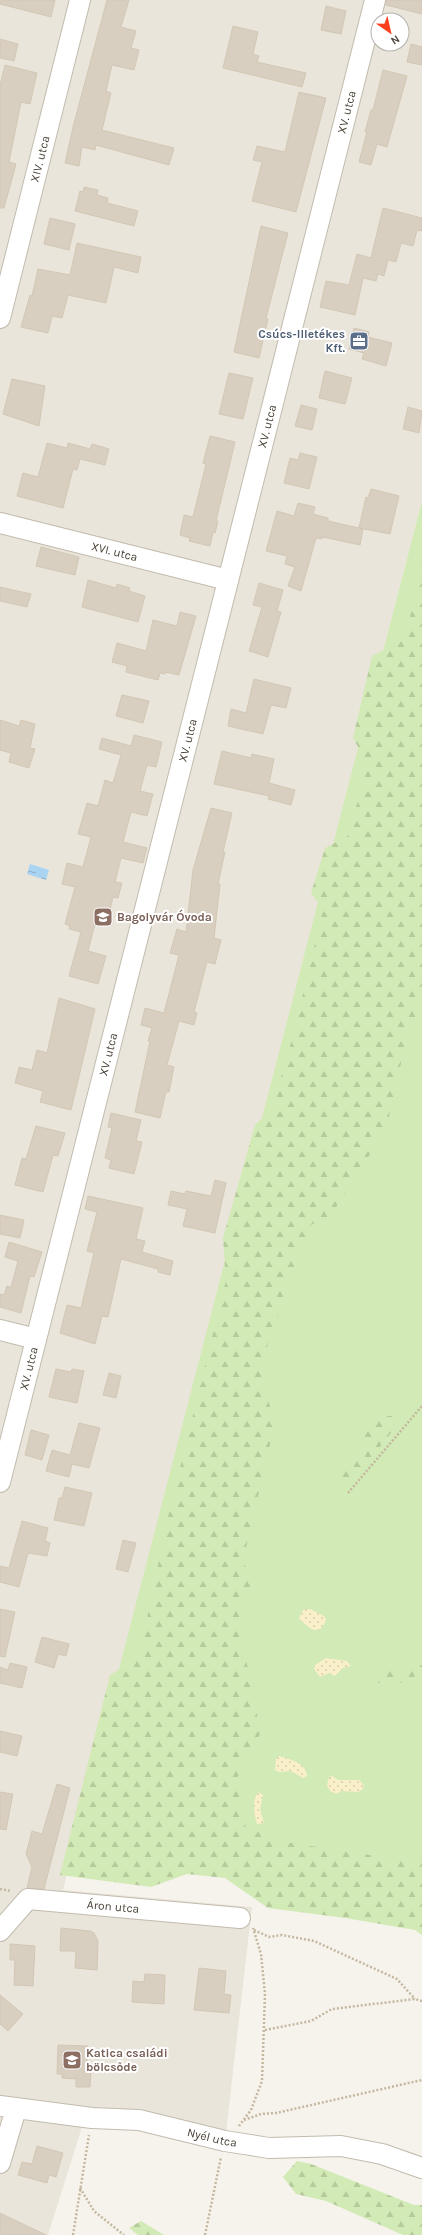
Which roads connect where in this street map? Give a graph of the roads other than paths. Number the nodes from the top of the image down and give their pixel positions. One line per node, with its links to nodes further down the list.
1 (80, 0): 3 (street, XIV. utca)
2 (375, 0): 5 (street, XV. utca)
3 (0, 318)
4 (0, 523): 5 (street, XVI. utca)
5 (228, 580): 7 (street, XV. utca)
6 (0, 1330): 7 (street)
7 (36, 1339): 8 (street, XV. utca)
8 (0, 1482)
9 (247, 1924): 10 (street, Áron utca)
10 (0, 1930)
11 (8, 2108): 12 (street); 13 (street, Nyél utca)
12 (0, 2163)
13 (422, 2168)

